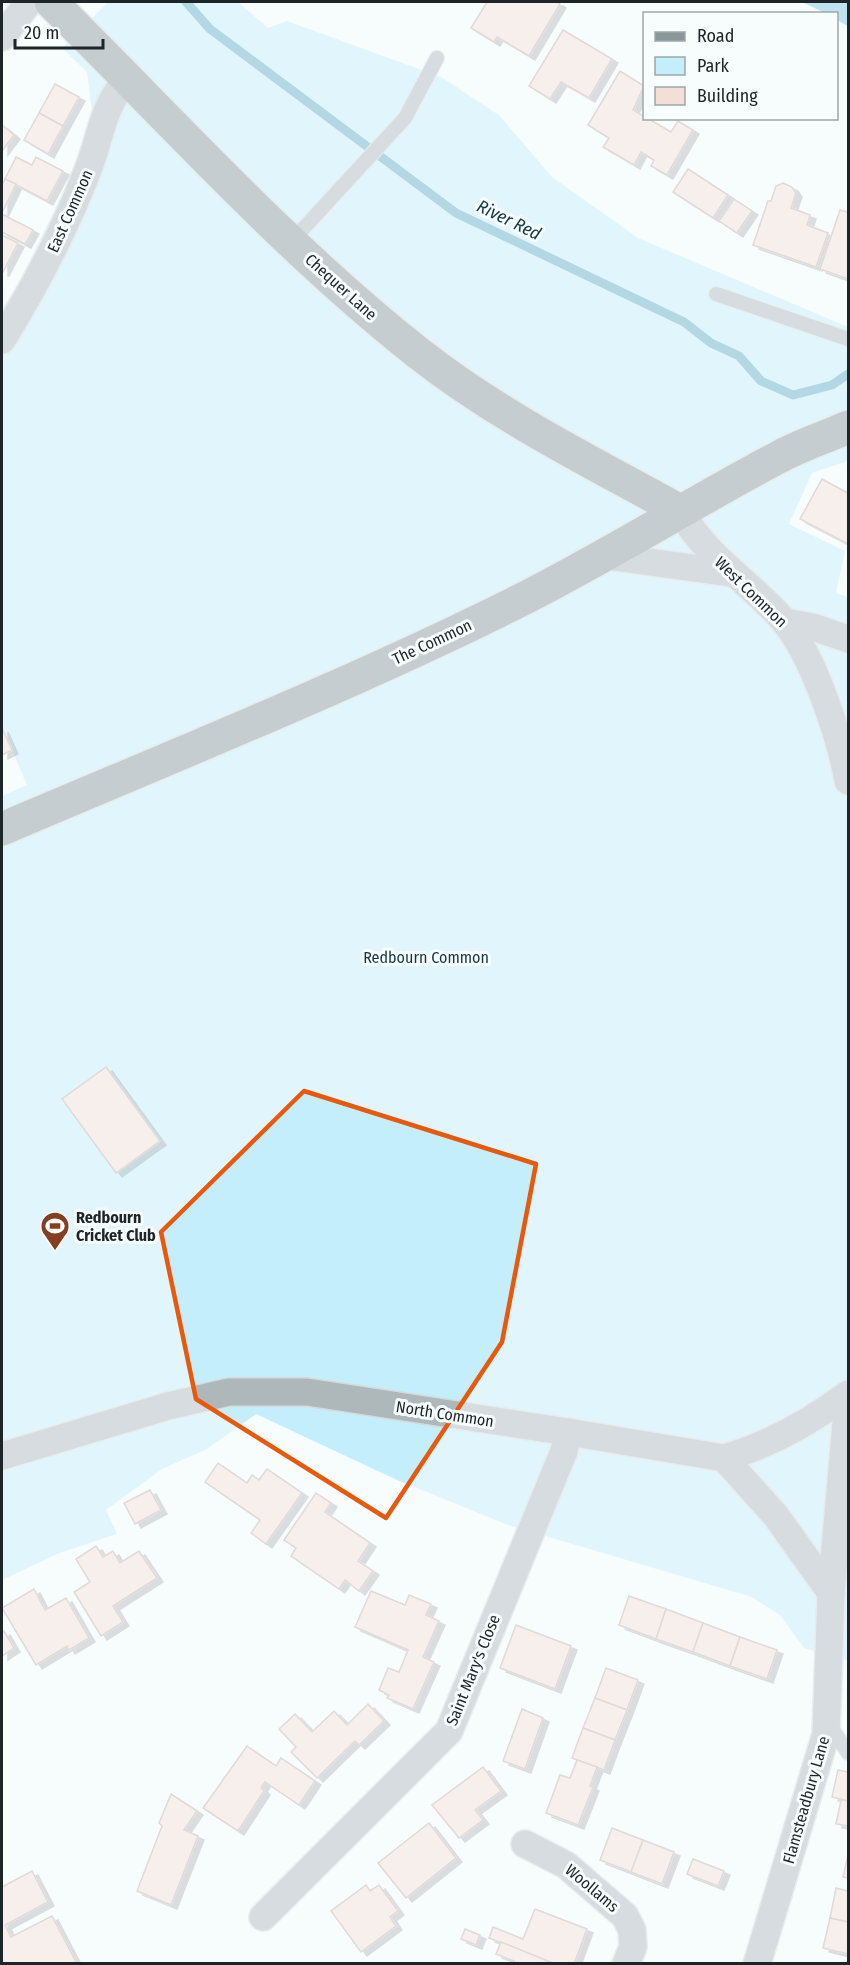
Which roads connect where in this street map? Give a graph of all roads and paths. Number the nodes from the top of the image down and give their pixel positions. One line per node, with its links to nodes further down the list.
1 (29, 2): 3 (street)
2 (52, 2): 5 (street, Chequer Lane)
3 (2, 37)
4 (437, 58): 6 (lane)
5 (127, 79): 6 (street, Chequer Lane); 9 (street, East Common)
6 (291, 242): 11 (street, Chequer Lane)
7 (716, 294): 8 (lane)
8 (849, 339)
9 (2, 340)
10 (849, 427): 11 (street, The Common)
11 (680, 511): 12 (street, The Common); 13 (street, West Common)
12 (606, 556): 13 (street); 17 (street, The Common)
13 (730, 573): 14 (street, West Common)
14 (785, 622): 15 (street); 16 (street, West Common)
15 (849, 639)
16 (848, 772)
17 (2, 829)
18 (849, 1394): 22 (street)
19 (849, 1400): 23 (street)
20 (568, 1432): 21 (street, North Common); 22 (street, North Common); 28 (street, Saint Mary's Close)
21 (2, 1456)
22 (724, 1458): 24 (street)
23 (843, 1525): 24 (street, Flamsteadbury Lane)
24 (831, 1593): 25 (street, Flamsteadbury Lane)
25 (827, 1721): 26 (lane); 30 (street, Flamsteadbury Lane)
26 (849, 1753)
27 (525, 1844): 29 (street, Woollams)
28 (263, 1917)
29 (626, 1964)
30 (757, 1964)

